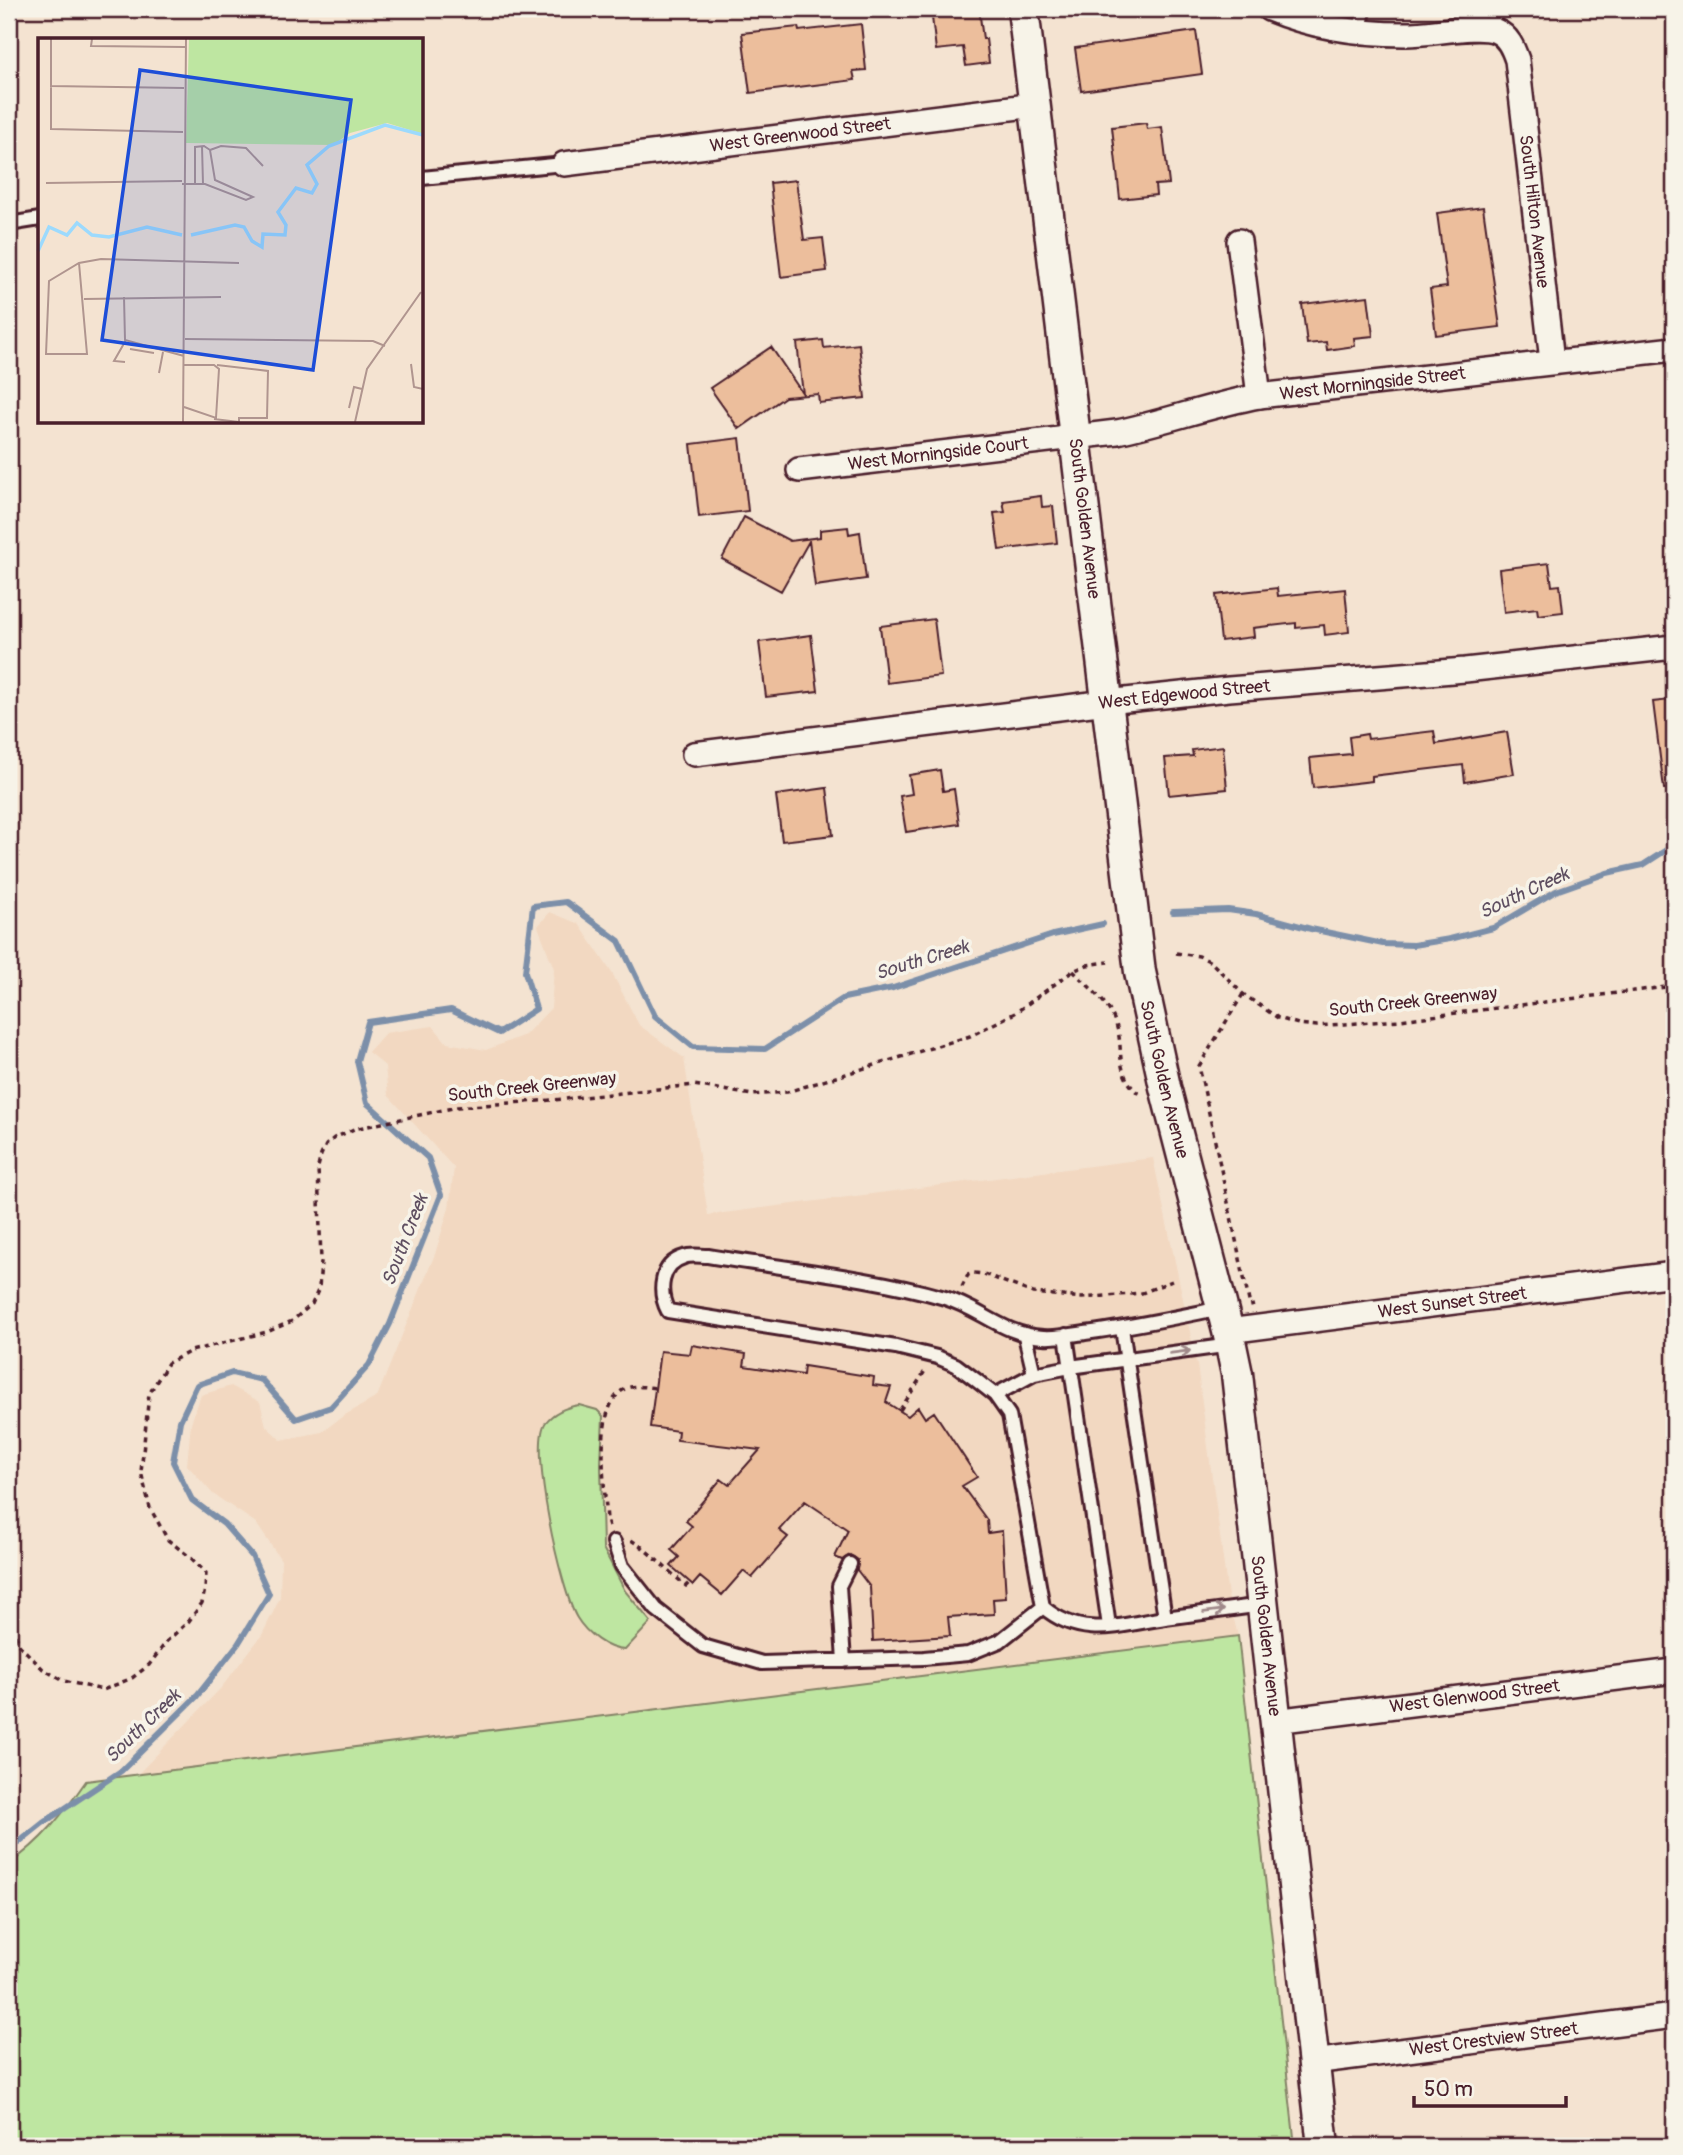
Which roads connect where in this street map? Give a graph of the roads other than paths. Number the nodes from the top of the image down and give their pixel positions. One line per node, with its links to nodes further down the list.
1 (1023, 9): 6 (street, South Golden Avenue)
2 (1269, 9): 5 (street)
3 (1364, 9): 5 (lane)
4 (1493, 19): 5 (street); 13 (street, South Hilton Avenue)
5 (1360, 32)
6 (1035, 105): 7 (street, West Greenwood Street); 15 (street, South Golden Avenue)
7 (564, 164): 8 (lane)
8 (424, 178)
9 (38, 219): 10 (lane)
10 (9, 224)
11 (1239, 242): 14 (street)
12 (1674, 349): 13 (street, West Morningside Street)
13 (1552, 362): 14 (street, West Morningside Street)
14 (1259, 396): 15 (street, West Morningside Street)
15 (1076, 437): 16 (street, West Morningside Court); 18 (street, South Golden Avenue)
16 (799, 470)
17 (1674, 647): 18 (street, West Edgewood Street)
18 (1107, 702): 19 (street, West Edgewood Street); 22 (street, South Golden Avenue)
19 (694, 754)
20 (1674, 1274): 22 (street, West Sunset Street)
21 (1122, 1328): 22 (lane); 23 (lane); 25 (lane)
22 (1227, 1328): 25 (lane, one-way to 22); 31 (street, South Golden Avenue)
23 (1066, 1335): 24 (lane); 26 (lane)
24 (1025, 1336): 27 (lane); 28 (lane)
25 (1128, 1359): 26 (lane); 33 (lane)
26 (1070, 1367): 27 (lane); 34 (lane)
27 (1034, 1374): 28 (lane)
28 (995, 1395): 32 (lane)
29 (614, 1542): 35 (lane)
30 (849, 1564): 35 (lane)
31 (1263, 1605): 33 (lane, one-way to 31); 37 (street, South Golden Avenue)
32 (1043, 1607): 34 (lane); 35 (lane)
33 (1166, 1618): 34 (lane)
34 (1109, 1626)
35 (844, 1661)
36 (1674, 1671): 37 (street, West Glenwood Street)
37 (1275, 1721): 39 (street, South Golden Avenue)
38 (1674, 2016): 39 (street, West Crestview Street)
39 (1313, 2062): 40 (street, South Golden Avenue)
40 (1323, 2146)

